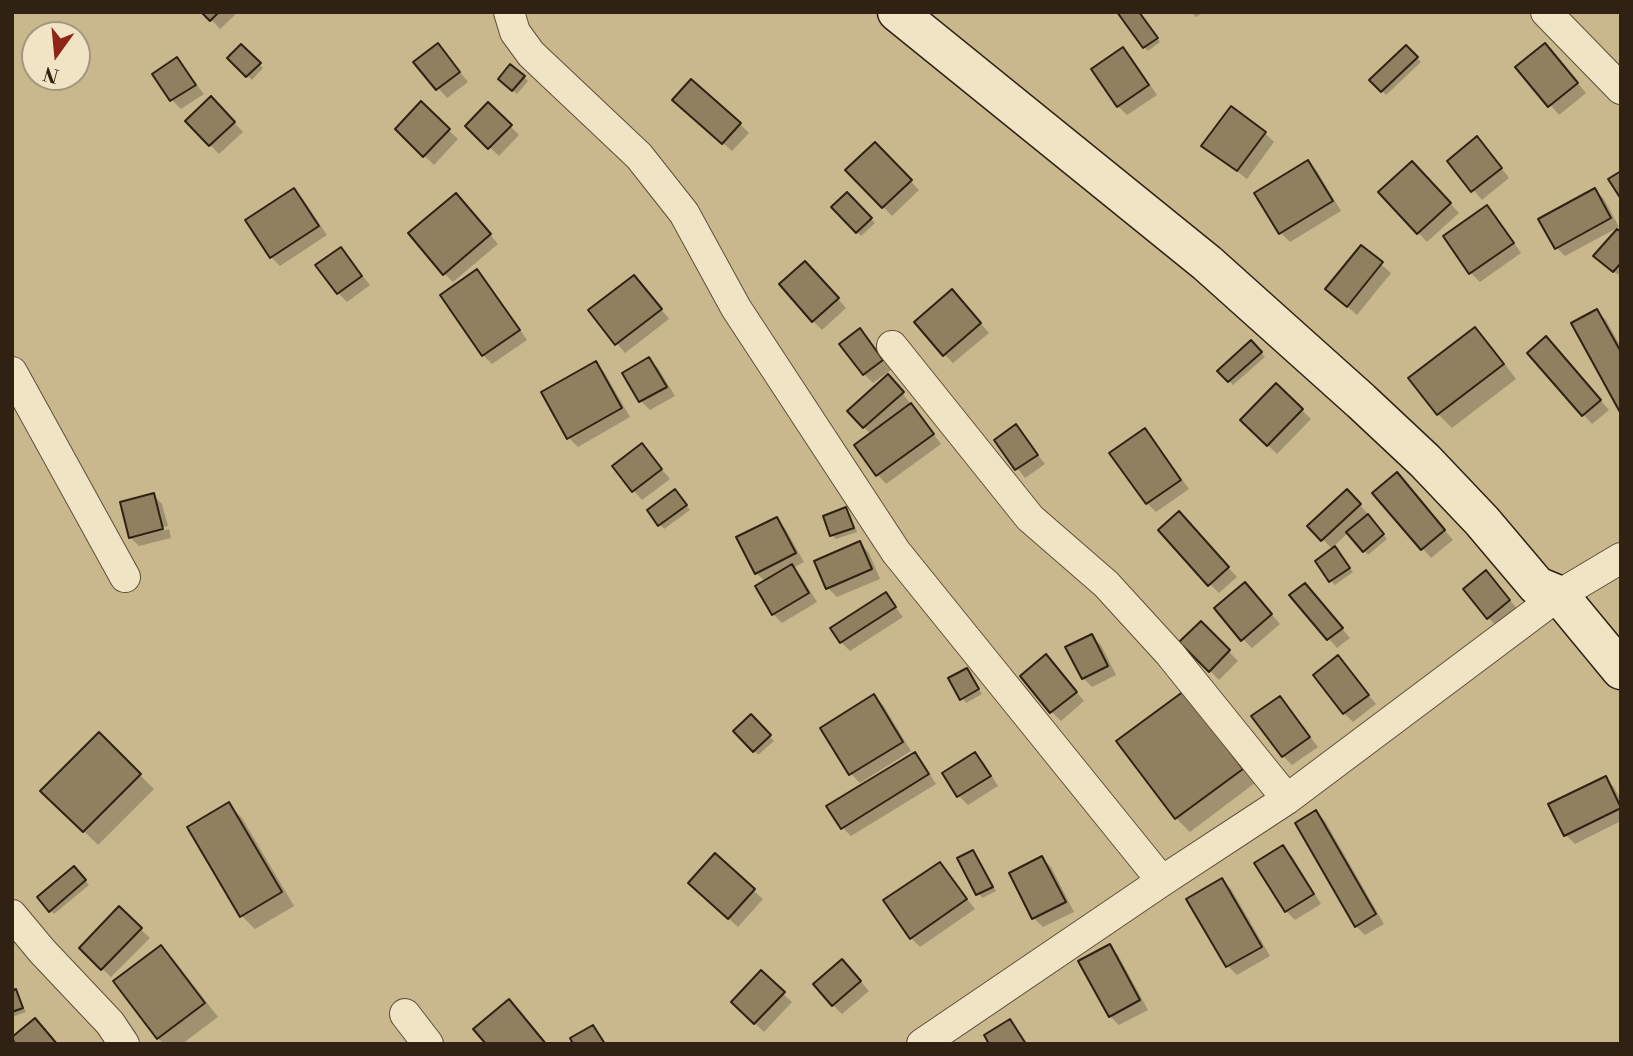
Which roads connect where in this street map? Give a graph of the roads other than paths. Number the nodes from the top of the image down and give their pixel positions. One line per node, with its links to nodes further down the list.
1 (509, 12): 12 (street)
2 (1546, 12): 4 (street)
3 (900, 13): 9 (main road)
4 (1621, 89)
5 (892, 346): 11 (street)
6 (12, 372): 8 (street)
7 (1621, 558): 9 (street)
8 (125, 577)
9 (1559, 595): 10 (main road); 11 (street)
10 (1621, 670)
11 (1287, 799): 12 (street)
12 (1162, 881): 17 (street)
13 (12, 915): 15 (street)
14 (405, 1014): 16 (street)
15 (124, 1044)
16 (428, 1044)
17 (922, 1044)

